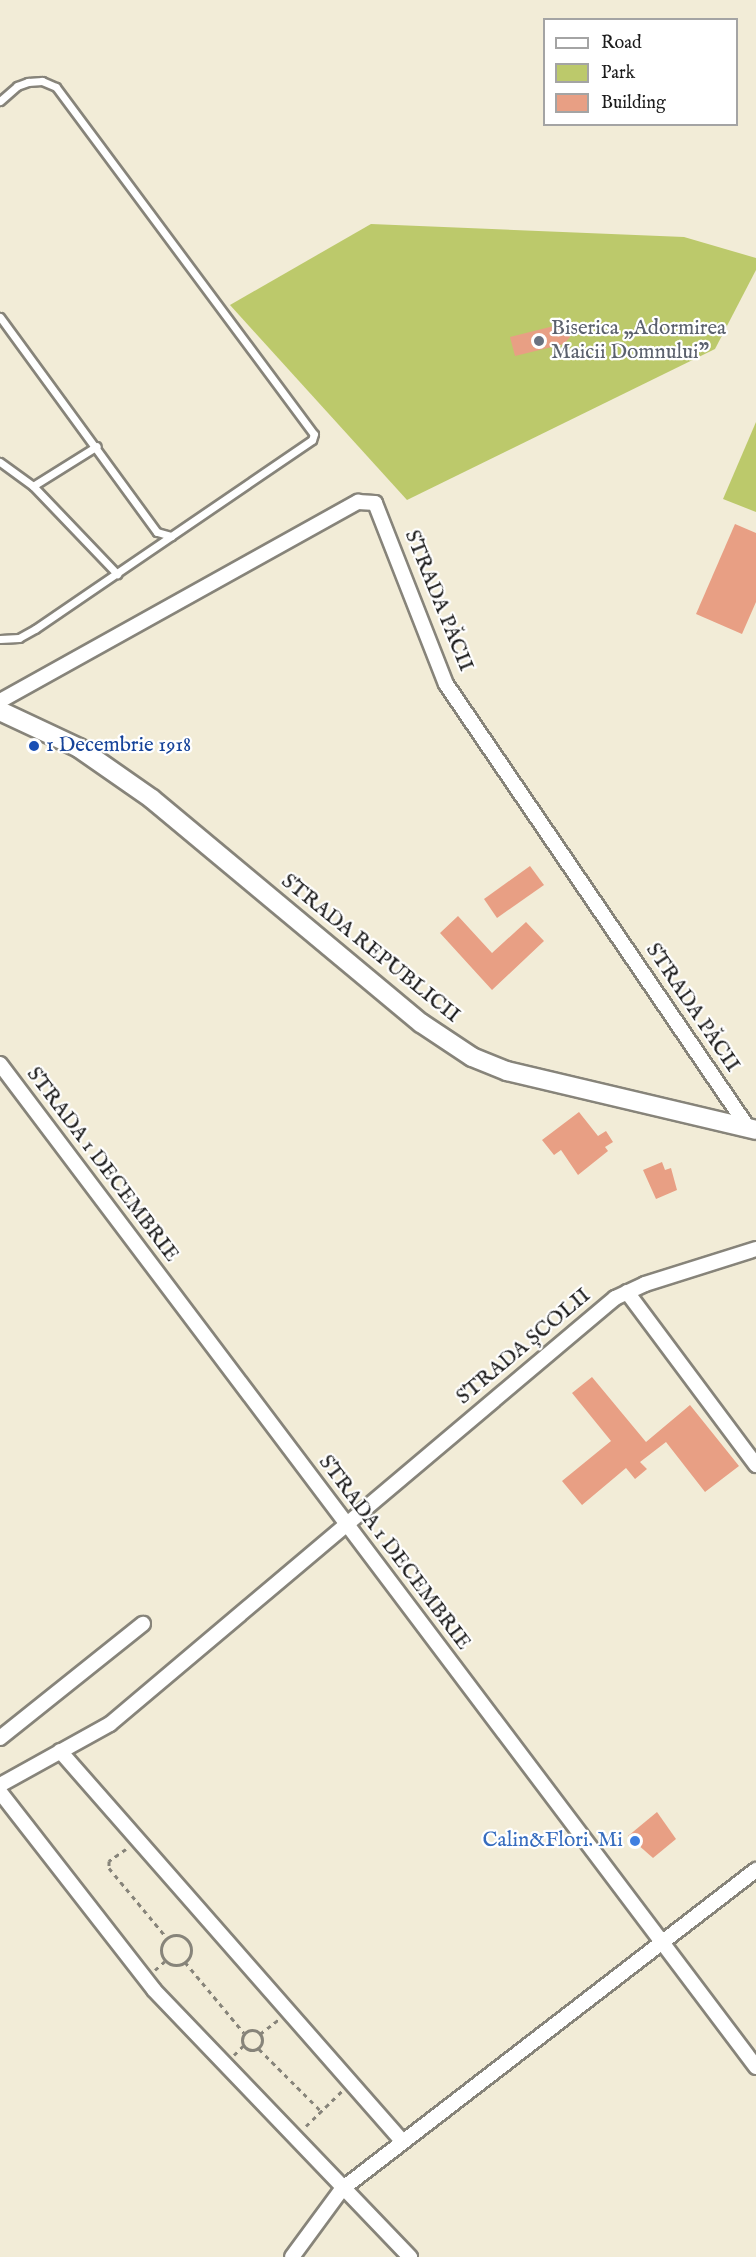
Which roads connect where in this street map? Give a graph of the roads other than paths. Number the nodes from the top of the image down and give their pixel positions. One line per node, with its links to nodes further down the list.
1 (0, 101): 6 (lane)
2 (0, 317): 3 (lane)
3 (97, 446): 5 (lane); 6 (lane)
4 (0, 462): 5 (lane)
5 (33, 486): 7 (lane)
6 (173, 536): 7 (lane)
7 (117, 574): 8 (lane)
8 (0, 639)
9 (0, 701): 12 (street, STRADA PĂCII)
10 (0, 711): 12 (main road, STRADA REPUBLICII)
11 (0, 1064): 16 (street, STRADA 1 DECEMBRIE)
12 (751, 1128)
13 (756, 1249): 14 (street, STRADA ȘCOLII)
14 (627, 1292): 15 (street); 16 (street, STRADA ȘCOLII)
15 (756, 1465)
16 (345, 1523): 19 (street, STRADA ȘCOLII); 23 (street, STRADA 1 DECEMBRIE)
17 (143, 1624): 18 (street)
18 (0, 1738)
19 (60, 1751): 20 (street, STRADA ȘCOLII); 25 (street)
20 (0, 1785)
21 (0, 1792): 26 (street)
22 (756, 1870): 23 (street)
23 (660, 1943): 24 (street, STRADA 1 DECEMBRIE); 25 (street)
24 (756, 2067)
25 (402, 2141): 26 (street)
26 (342, 2189): 27 (street); 28 (street)
27 (292, 2257)
28 (410, 2257)

